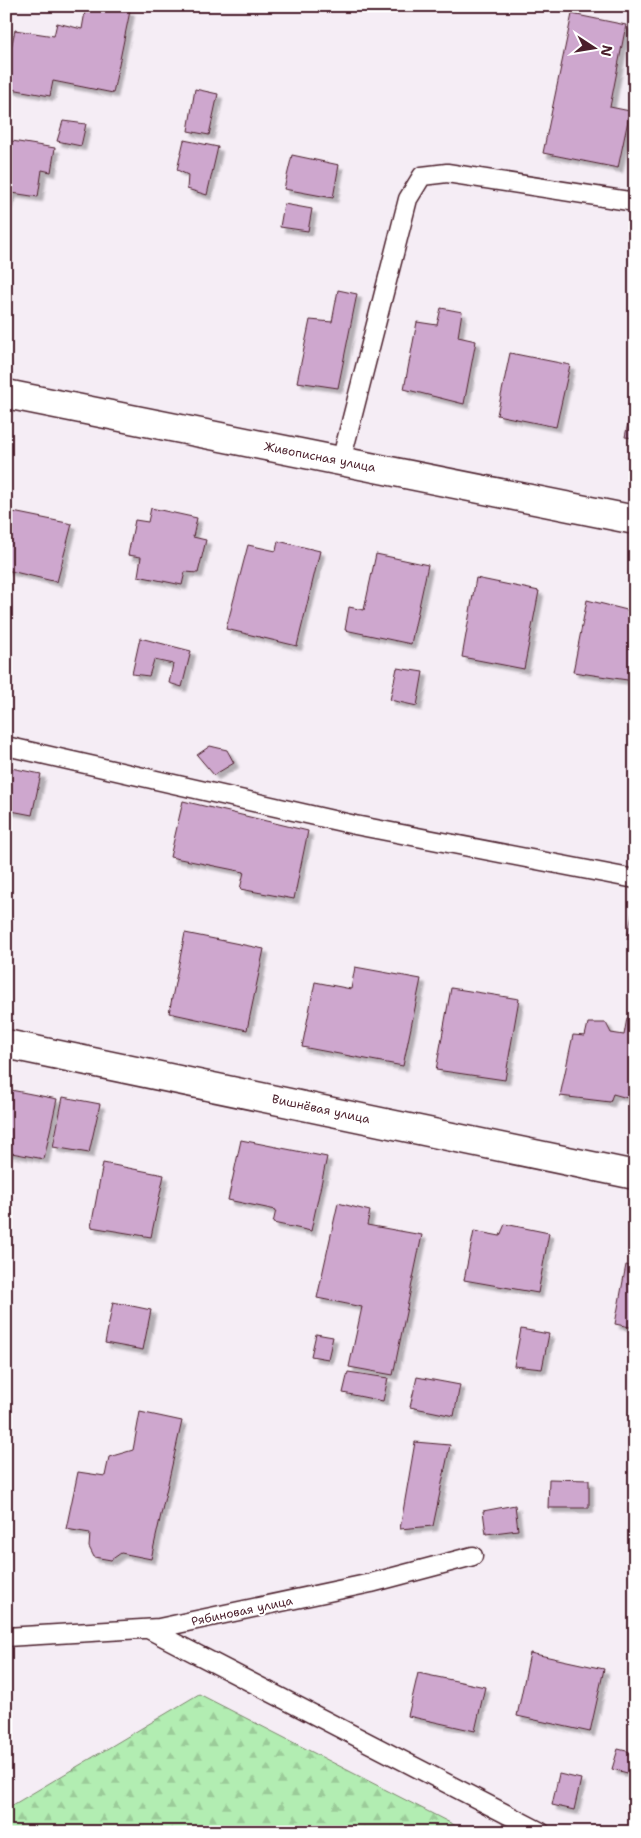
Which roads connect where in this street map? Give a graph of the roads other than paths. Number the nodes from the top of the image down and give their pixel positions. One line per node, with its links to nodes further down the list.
1 (635, 202): 3 (lane)
2 (6, 394): 3 (street, Живописная улица)
3 (341, 461): 4 (street, Живописная улица)
4 (635, 520)
5 (6, 746): 6 (lane)
6 (635, 879)
7 (6, 1044): 8 (street, Вишнёвая улица)
8 (635, 1174)
9 (473, 1556): 10 (lane, Рябиновая улица)
10 (148, 1629): 11 (lane, Рябиновая улица); 12 (lane)
11 (6, 1637)
12 (541, 1832)

